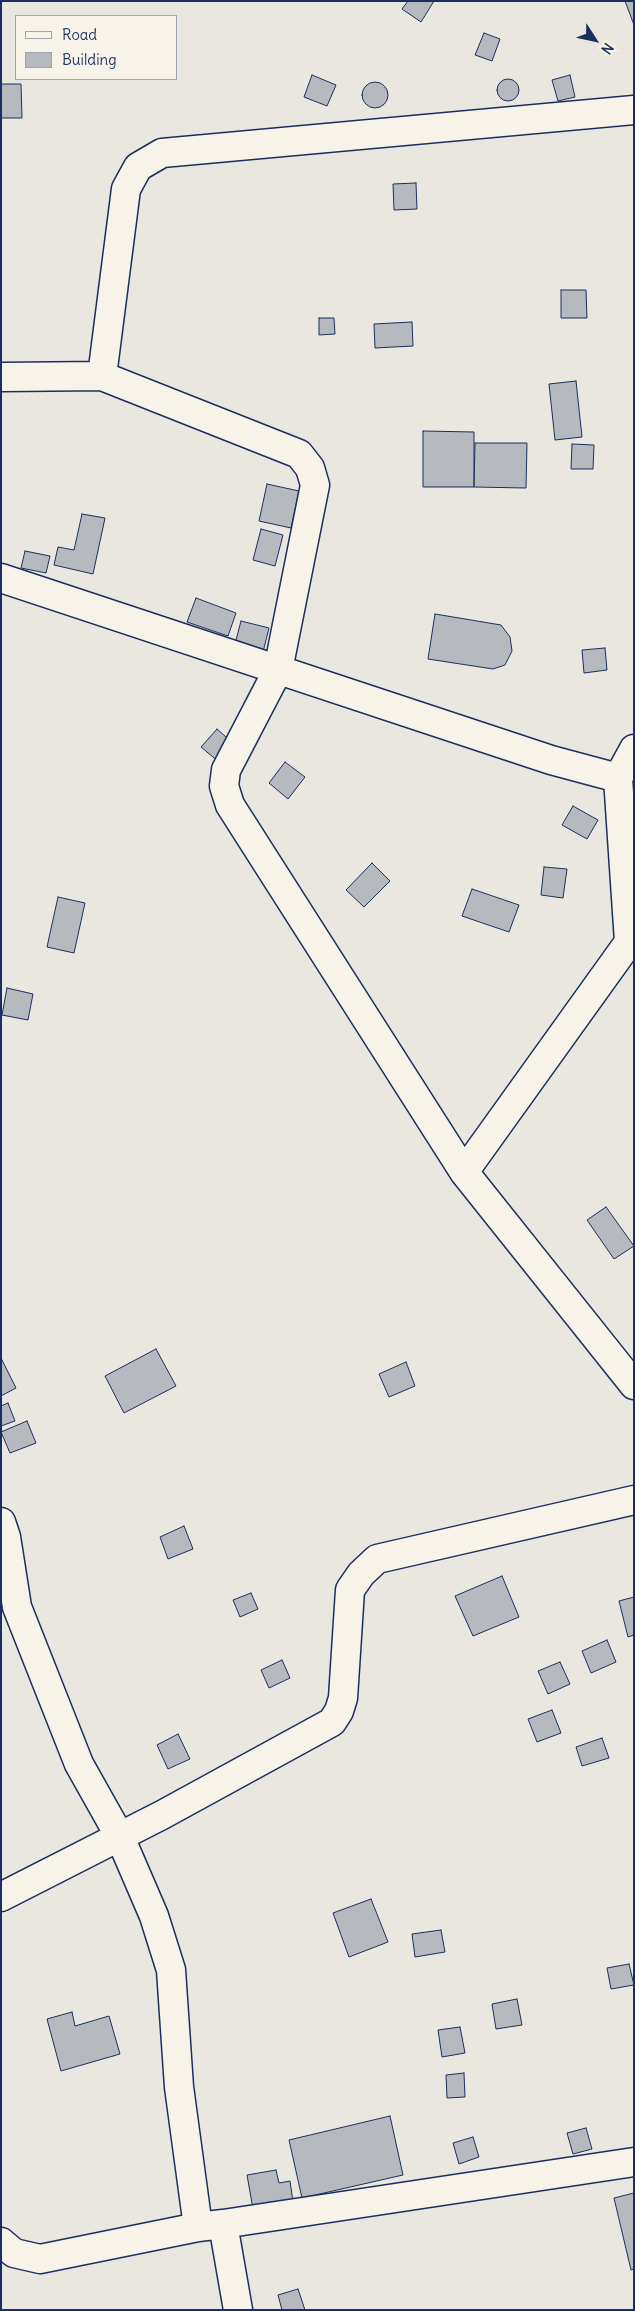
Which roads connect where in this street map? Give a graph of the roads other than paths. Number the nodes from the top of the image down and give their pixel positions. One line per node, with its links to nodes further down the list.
1 (634, 110): 2 (street)
2 (102, 376): 3 (street); 5 (street)
3 (1, 377)
4 (1, 578): 5 (street)
5 (278, 670): 7 (street); 9 (street)
6 (634, 749): 7 (street)
7 (618, 778): 8 (street)
8 (631, 942): 9 (street)
9 (464, 1172): 10 (street)
10 (634, 1385)
11 (634, 1500): 13 (street)
12 (1, 1522): 13 (street)
13 (120, 1837): 14 (street); 16 (street)
14 (1, 1897)
15 (634, 2162): 16 (street)
16 (210, 2225): 17 (street); 18 (street)
17 (1, 2242)
18 (238, 2310)

